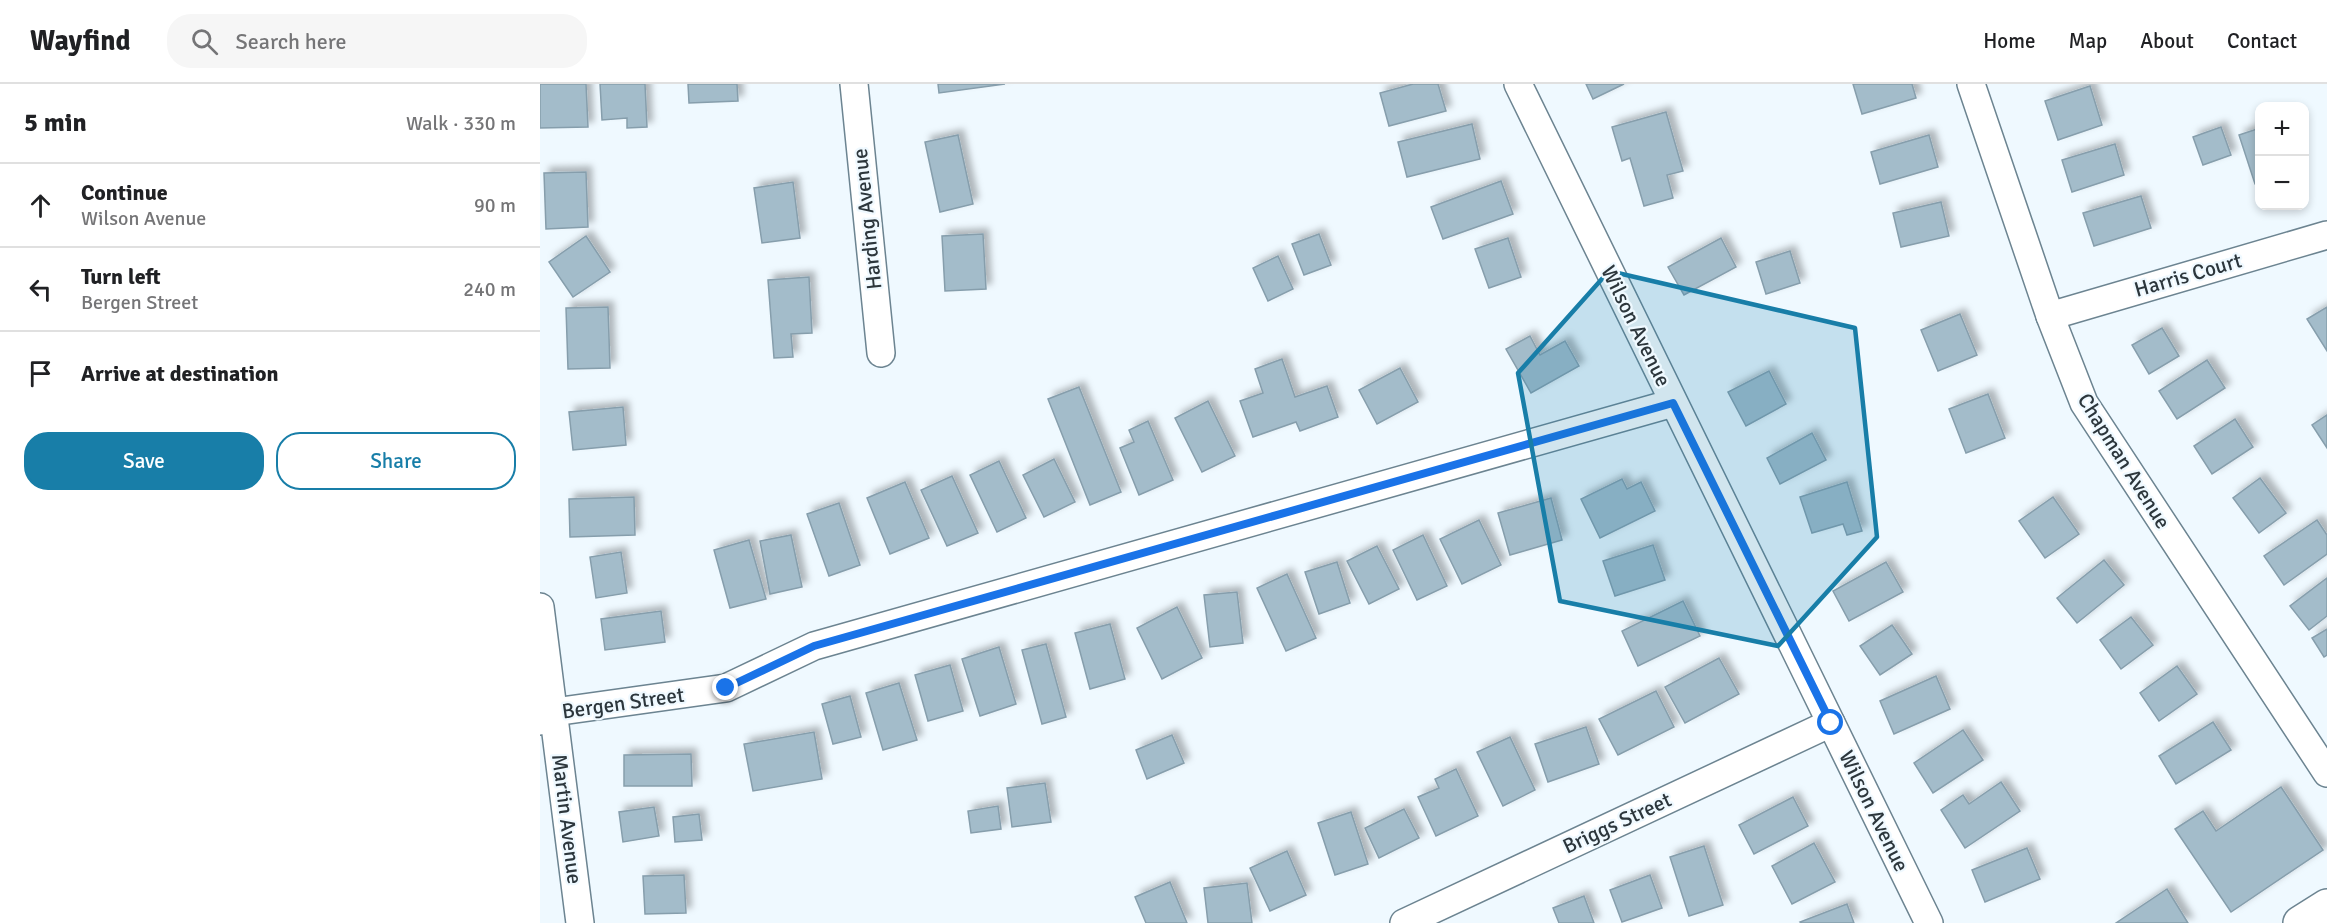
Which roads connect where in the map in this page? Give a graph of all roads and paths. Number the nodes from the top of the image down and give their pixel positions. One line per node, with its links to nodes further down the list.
1 (854, 84): 6 (street, Harding Avenue)
2 (1518, 84): 7 (street, Wilson Avenue)
3 (1971, 84): 5 (street, Chapman Avenue)
4 (2327, 235): 5 (street, Harris Court)
5 (2049, 316): 11 (street, Chapman Avenue)
6 (881, 353)
7 (1673, 403): 9 (street, Bergen Street); 10 (street, Wilson Avenue)
8 (540, 607): 9 (street, Martin Avenue)
9 (547, 717): 13 (street, Martin Avenue)
10 (1831, 723): 14 (street, Briggs Street); 15 (street, Wilson Avenue)
11 (2327, 773)
12 (2327, 906): 16 (main road)
13 (580, 923)
14 (1404, 923)
15 (1929, 923)
16 (2300, 923)

